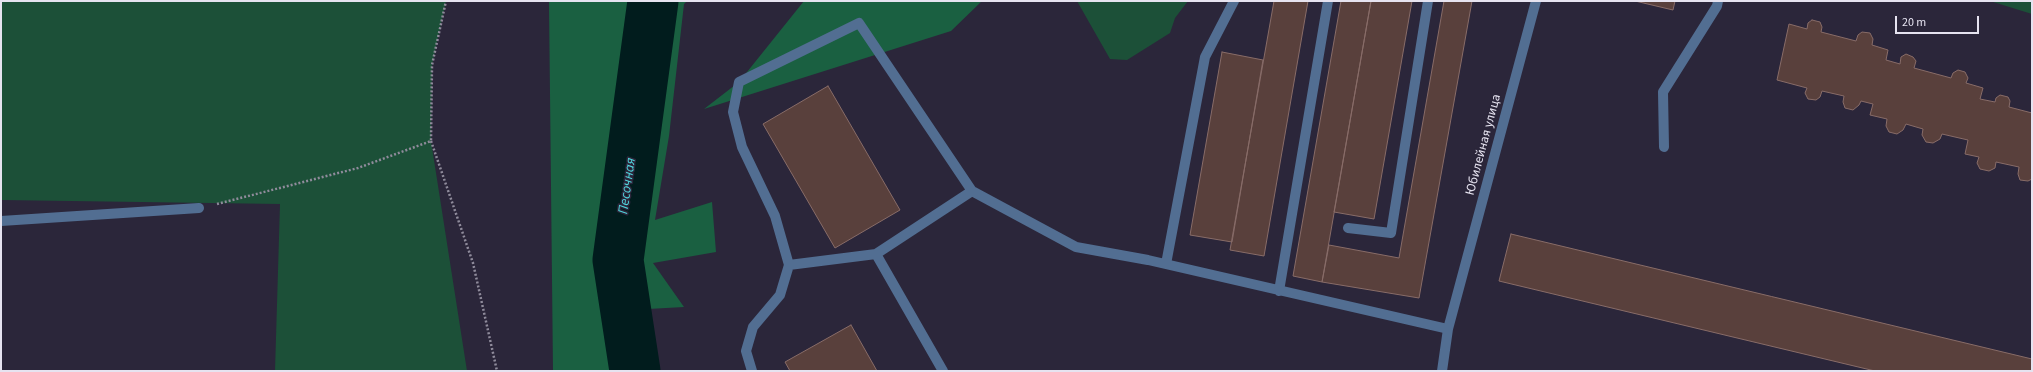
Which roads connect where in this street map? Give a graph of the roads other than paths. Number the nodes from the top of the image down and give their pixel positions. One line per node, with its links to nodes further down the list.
1 (1234, 1): 12 (street)
2 (1328, 1): 14 (street)
3 (1428, 1): 10 (street)
4 (1536, 1): 15 (street, Юбилейная улица)
5 (1718, 1): 6 (street)
6 (1664, 148)
7 (972, 191): 11 (street); 12 (street); 13 (street)
8 (199, 208): 9 (street)
9 (1, 221)
10 (1348, 228)
11 (876, 254): 13 (street); 17 (street)
12 (1166, 264): 14 (street)
13 (789, 265): 16 (street)
14 (1279, 291): 15 (street)
15 (1448, 329): 18 (street, Юбилейная улица)
16 (752, 371)
17 (943, 371)
18 (1442, 371)

